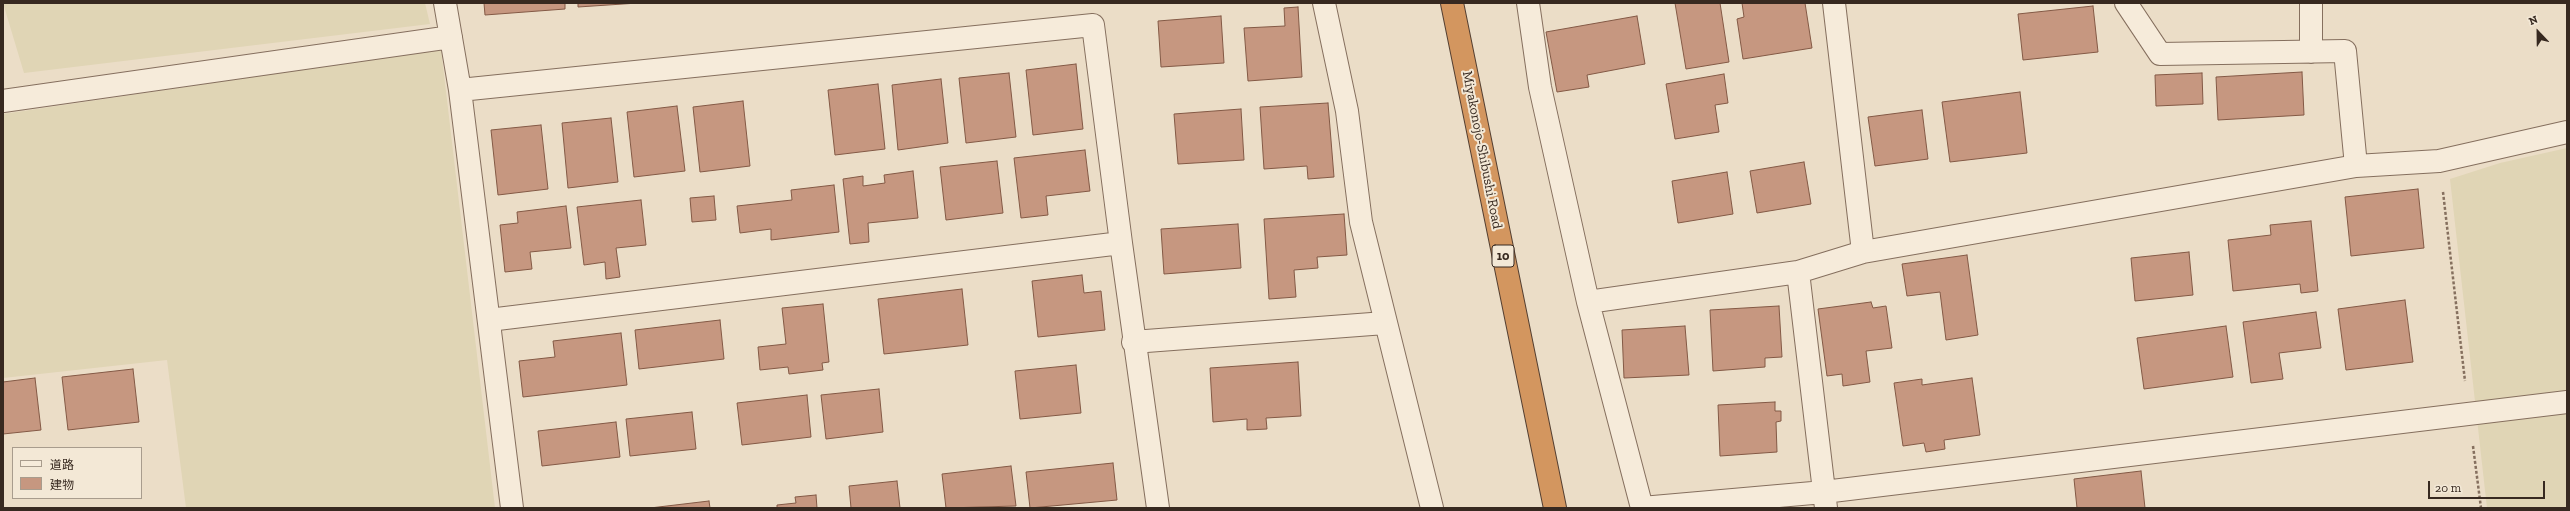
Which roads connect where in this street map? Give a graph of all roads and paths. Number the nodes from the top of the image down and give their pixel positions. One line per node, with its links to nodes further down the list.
1 (446, 3): 8 (street)
2 (1324, 3): 20 (street)
3 (1452, 3): 28 (highway, Miyakonojo-Shibushi Road / 10)
4 (1528, 3): 18 (street)
5 (1834, 3): 16 (street)
6 (2126, 3): 9 (street)
7 (2311, 3): 9 (street)
8 (451, 37): 10 (street); 11 (street)
9 (2311, 52): 14 (street)
10 (460, 90): 15 (street); 19 (street)
11 (3, 101)
12 (2567, 132): 13 (street)
13 (2439, 161): 14 (street); 23 (path)
14 (2356, 166): 16 (street)
15 (1121, 243): 19 (street); 21 (street)
16 (1863, 252): 17 (street)
17 (1798, 272): 18 (street); 24 (street)
18 (1588, 302): 24 (street)
19 (489, 320): 25 (street)
20 (1386, 324): 21 (street); 27 (street)
21 (1133, 342): 26 (street)
22 (2567, 402): 23 (street)
23 (2469, 414): 24 (street); 29 (path)
24 (1825, 500)
25 (512, 508)
26 (1158, 508)
27 (1432, 508)
28 (1554, 508)
29 (2481, 508)

